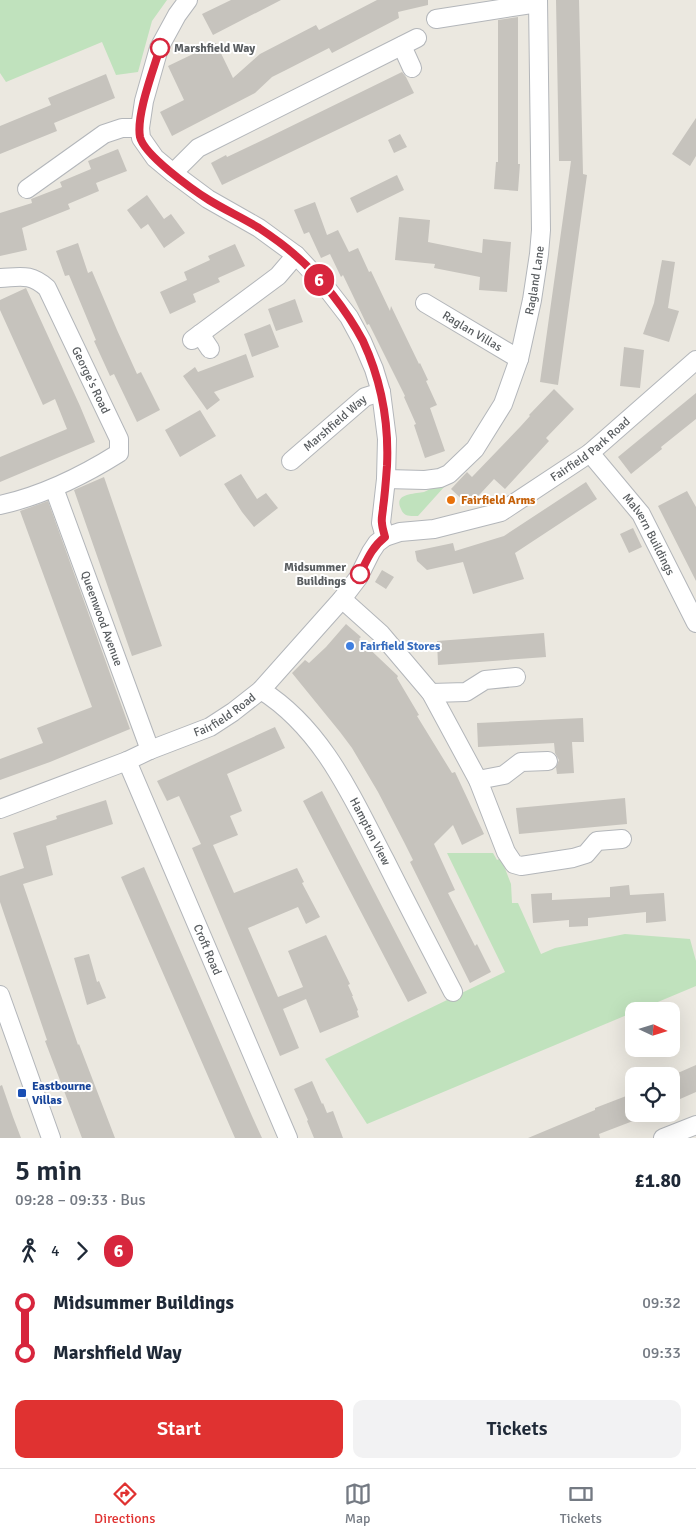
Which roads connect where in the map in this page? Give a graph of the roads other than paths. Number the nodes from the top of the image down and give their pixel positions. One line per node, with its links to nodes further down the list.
1 (188, 0): 5 (street)
2 (538, 2): 3 (street); 12 (street, Ragland Lane)
3 (436, 20)
4 (412, 68): 6 (street)
5 (140, 128): 6 (street, Marshfield Way); 7 (street)
6 (173, 173): 8 (street, Marshfield Way)
7 (26, 189)
8 (296, 255): 11 (street); 14 (street, Marshfield Way)
9 (0, 278): 18 (street, George's Road)
10 (425, 303): 12 (street, Raglan Villas)
11 (210, 349)
12 (519, 359): 17 (street, Ragland Lane)
13 (696, 360): 15 (street, Fairfield Park Road)
14 (381, 392): 16 (street, Marshfield Way); 17 (street, Marshfield Way)
15 (590, 453): 20 (street, Fairfield Park Road); 22 (street, Malvern Buildings)
16 (291, 461)
17 (386, 479): 20 (street, Marshfield Way)
18 (54, 488): 19 (street); 26 (street, Queenwood Avenue)
19 (0, 505)
20 (385, 537): 21 (street, Fairfield Road)
21 (342, 599): 24 (street, Fairfield Road); 25 (street)
22 (696, 623)
23 (516, 677): 25 (street)
24 (261, 690): 26 (street, Fairfield Road); 32 (street, Hampton View)
25 (431, 693): 29 (street)
26 (150, 750): 27 (street, Fairfield Road)
27 (127, 761): 30 (street, Fairfield Road); 36 (street, Croft Road)
28 (548, 761): 29 (street)
29 (478, 780): 31 (street)
30 (0, 809)
31 (622, 839)
32 (453, 992)
33 (0, 995): 35 (street)
34 (696, 1125): 37 (street)
35 (51, 1138)
36 (288, 1138)
37 (663, 1138)

